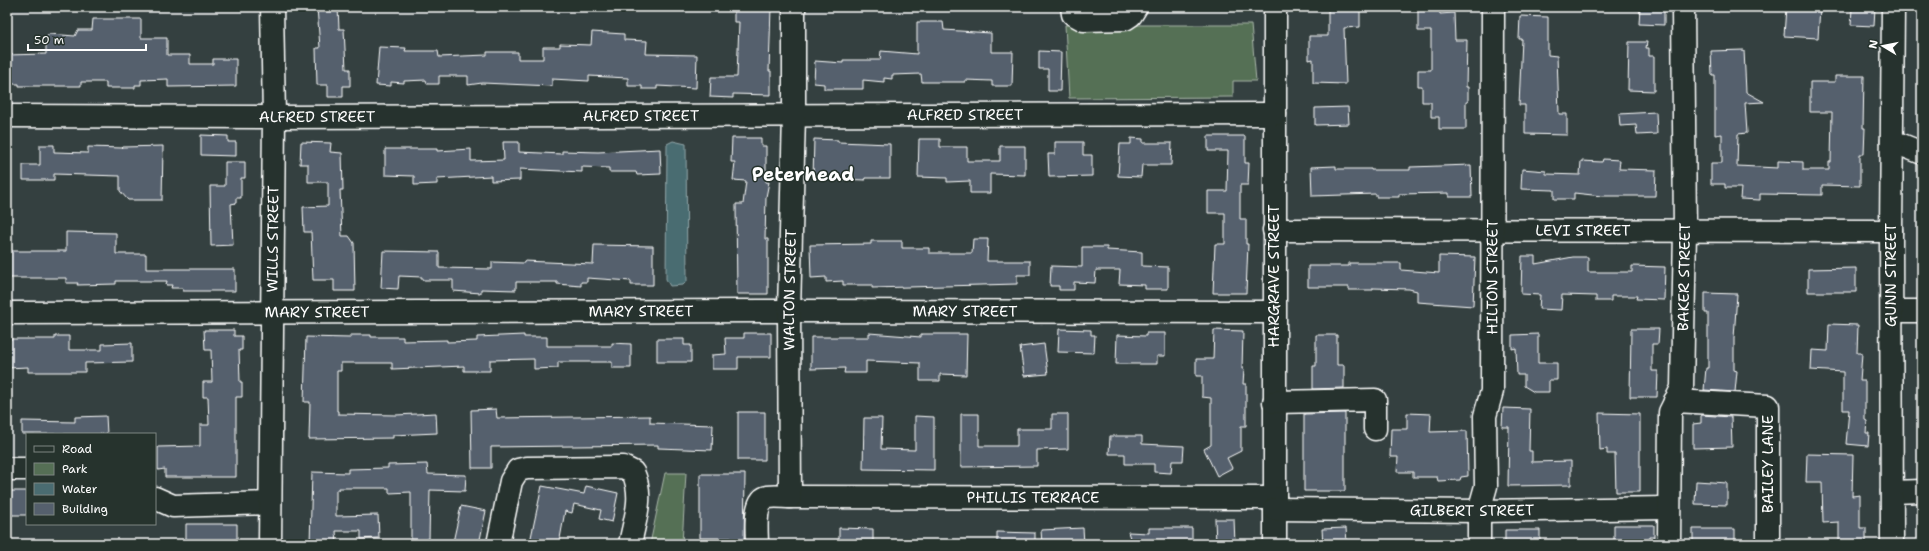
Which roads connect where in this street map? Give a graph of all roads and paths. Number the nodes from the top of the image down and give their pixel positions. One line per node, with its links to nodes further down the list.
1 (272, 7): 12 (street, WILLS STREET)
2 (794, 7): 10 (street, WALTON STREET)
3 (1072, 7): 4 (street)
4 (1136, 7)
5 (1275, 7): 9 (street, HARGRAVE STREET)
6 (1493, 7): 16 (street, HILTON STREET)
7 (1683, 7): 17 (street, BAKER STREET)
8 (1893, 7): 13 (street, GUNN STREET)
9 (1275, 114): 10 (street, ALFRED STREET); 15 (street, HARGRAVE STREET)
10 (794, 115): 12 (street, ALFRED STREET); 19 (street, WALTON STREET)
11 (7, 116): 12 (street, ALFRED STREET)
12 (274, 117): 24 (street, WILLS STREET)
13 (1892, 141): 14 (street); 18 (street, GUNN STREET)
14 (1922, 152)
15 (1274, 230): 16 (street, LEVI STREET); 22 (street, HARGRAVE STREET)
16 (1492, 231): 17 (street, LEVI STREET); 37 (street, HILTON STREET)
17 (1685, 231): 18 (street, LEVI STREET); 26 (street, BAKER STREET)
18 (1891, 231): 20 (street, GUNN STREET)
19 (789, 311): 22 (street, MARY STREET); 24 (street, MARY STREET); 32 (street, WALTON STREET)
20 (1892, 311): 21 (street); 31 (street, GUNN STREET)
21 (1922, 311)
22 (1274, 312): 25 (street, HARGRAVE STREET)
23 (7, 313): 24 (street, MARY STREET)
24 (271, 313): 34 (street, WILLS STREET)
25 (1274, 402): 27 (street); 35 (street, HARGRAVE STREET)
26 (1675, 402): 36 (street, BAKER STREET); 45 (street, BAILEY LANE)
27 (1375, 429)
28 (7, 468): 29 (street)
29 (26, 468)
30 (1922, 491): 31 (street)
31 (1892, 492): 46 (street, GUNN STREET)
32 (790, 497): 35 (street, PHILLIS TERRACE); 41 (street)
33 (156, 498): 34 (street)
34 (270, 503): 38 (street, WILLS STREET)
35 (1275, 504): 37 (street, GILBERT STREET); 42 (street, HARGRAVE STREET)
36 (1668, 508): 37 (street, GILBERT STREET); 44 (street, BAKER STREET)
37 (1479, 511): 43 (street, HILTON STREET)
38 (270, 544)
39 (498, 544): 40 (street)
40 (630, 544)
41 (757, 544)
42 (1275, 544)
43 (1479, 544)
44 (1668, 544)
45 (1768, 544)
46 (1892, 544)

